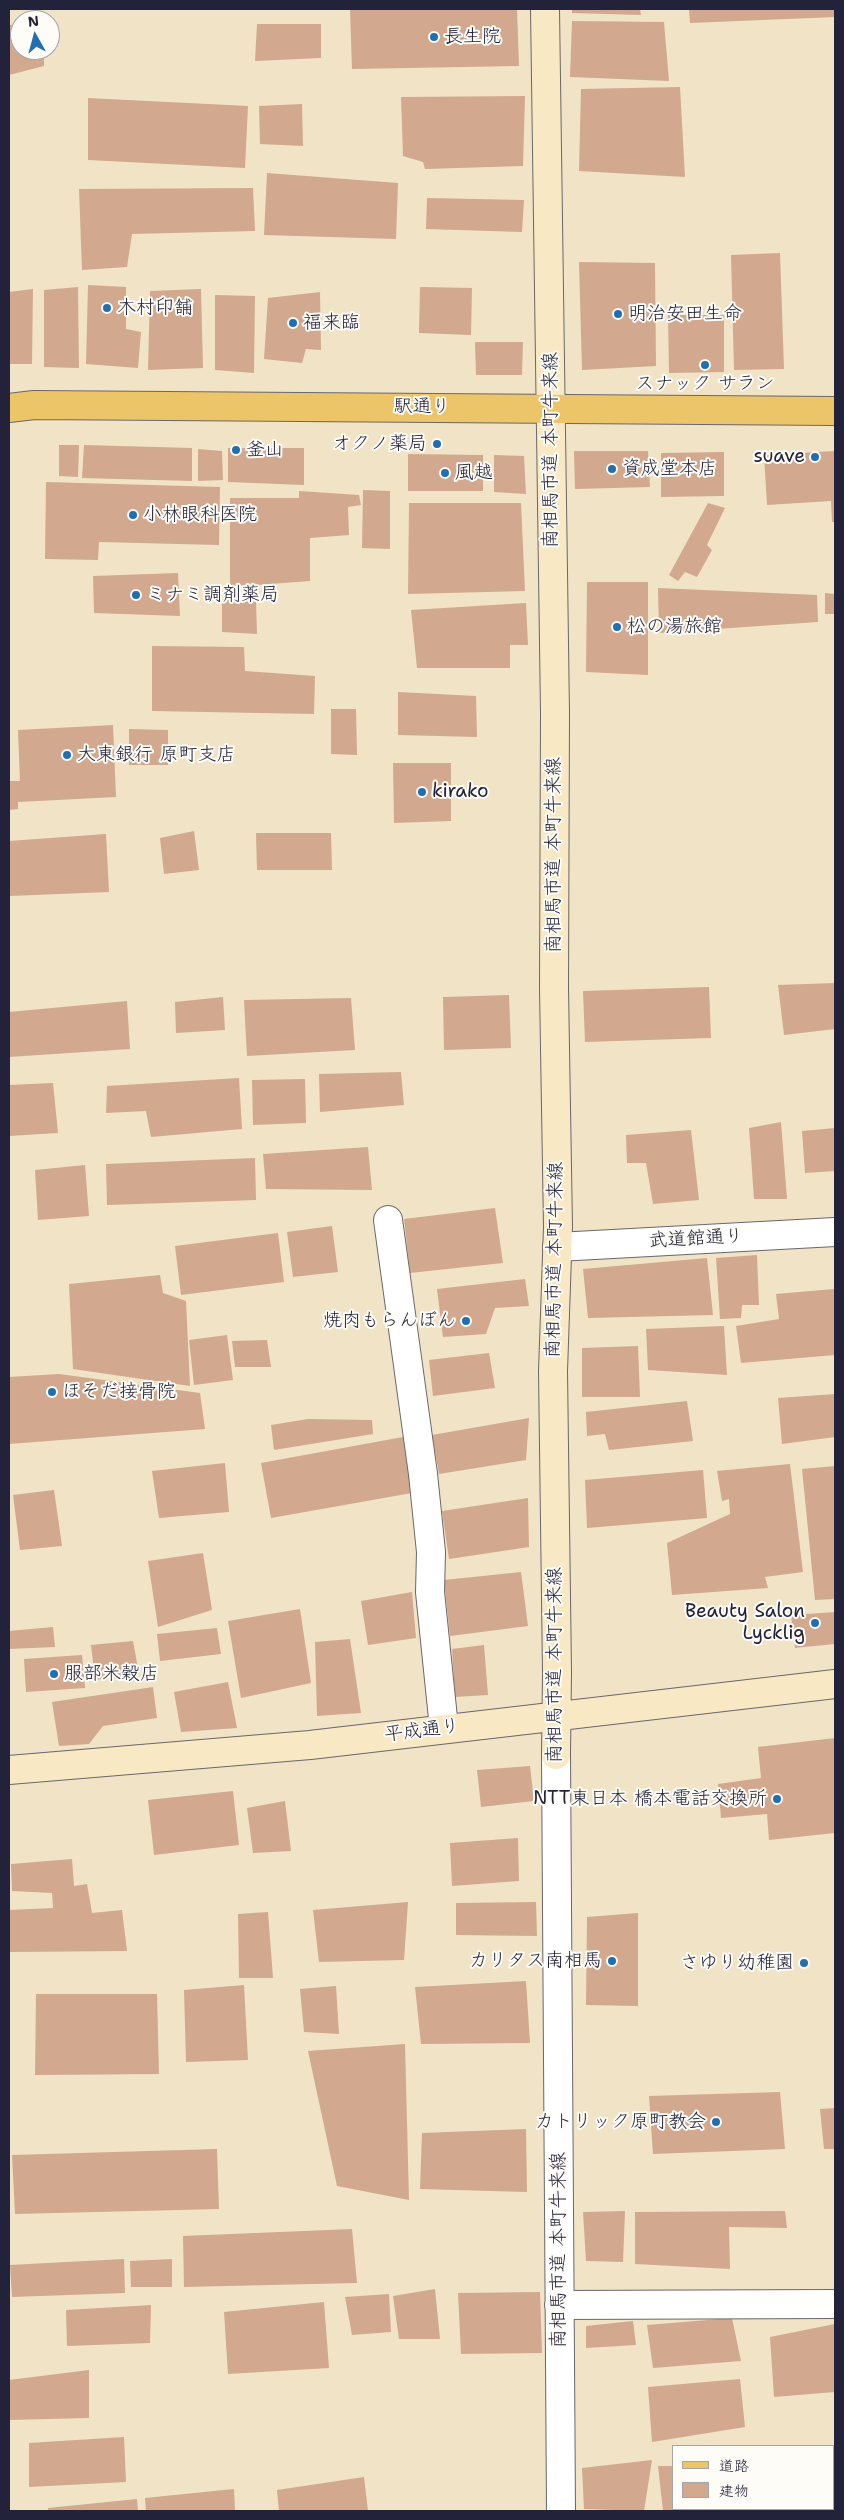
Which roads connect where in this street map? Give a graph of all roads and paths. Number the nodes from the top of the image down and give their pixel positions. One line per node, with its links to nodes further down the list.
1 (545, 9): 3 (street, 南相馬市道 本町牛来線)
2 (9, 408): 3 (main road, 駅通り)
3 (551, 408): 4 (main road, 駅通り); 7 (street, 南相馬市道 本町牛来線)
4 (835, 410)
5 (388, 1220): 10 (street)
6 (835, 1232): 7 (street, 武道館通り)
7 (557, 1247): 9 (street, 南相馬市道 本町牛来線)
8 (835, 1684): 9 (street, 平成通り)
9 (557, 1716): 10 (street, 平成通り); 13 (street, 南相馬市道 本町牛来線)
10 (444, 1728): 11 (street, 平成通り)
11 (9, 1770)
12 (835, 2304): 13 (street)
13 (559, 2305): 14 (street, 南相馬市道 本町牛来線)
14 (561, 2511)

